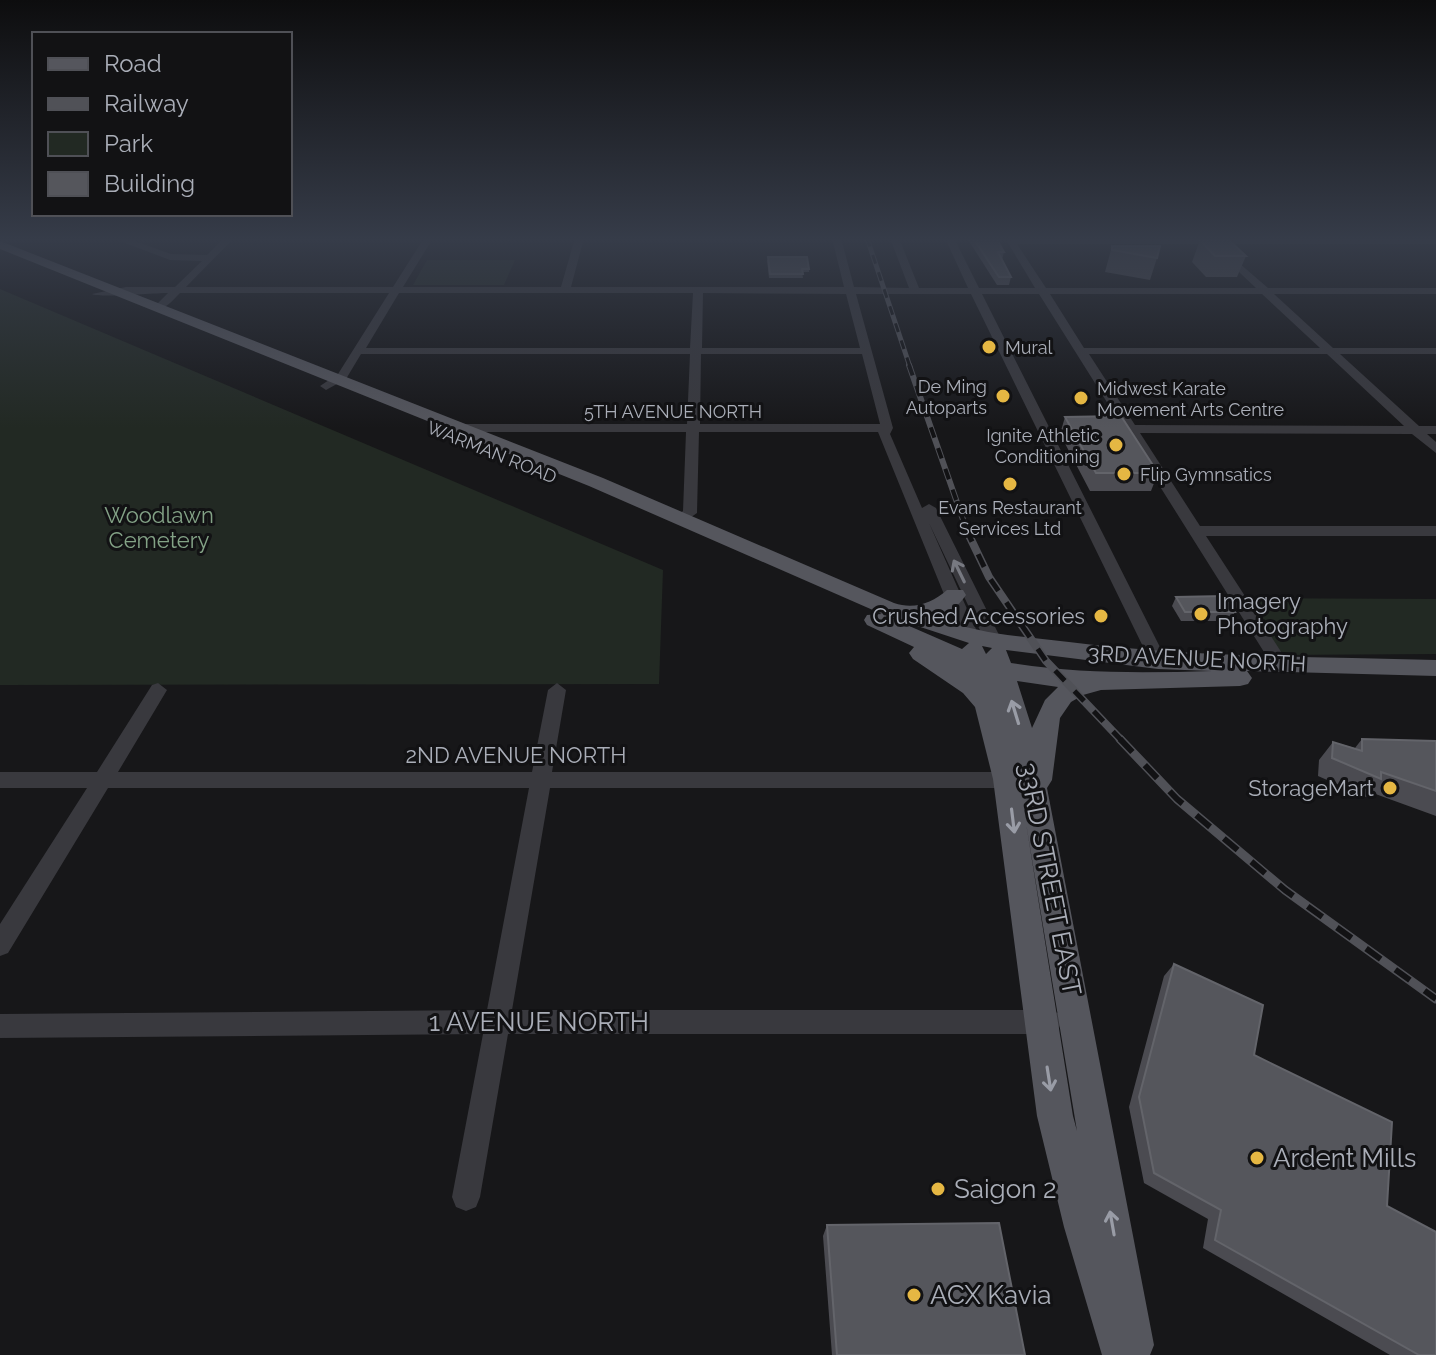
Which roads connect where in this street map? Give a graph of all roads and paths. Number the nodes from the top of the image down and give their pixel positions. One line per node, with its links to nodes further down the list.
1 (129, 301): 17 (main road, WARMAN ROAD)
2 (136, 301): 10 (main road, WARMAN ROAD)
3 (166, 301): 10 (street)
4 (388, 301): 11 (street)
5 (698, 301): 12 (street)
6 (853, 301): 13 (street, 33RD STREET EAST)
7 (980, 301): 34 (street)
8 (1050, 301): 14 (street)
9 (1276, 301): 15 (street)
10 (155, 307): 17 (main road, WARMAN ROAD)
11 (359, 351): 12 (street); 17 (street)
12 (696, 351): 13 (street); 20 (street)
13 (866, 351): 19 (street, 33RD STREET EAST)
14 (1081, 351): 15 (street); 21 (street)
15 (1330, 351): 16 (street); 22 (street)
16 (1436, 351)
17 (332, 383): 18 (main road, WARMAN ROAD); 29 (main road, WARMAN ROAD)
18 (459, 428): 20 (street, 5TH AVENUE NORTH); 25 (main road, WARMAN ROAD)
19 (887, 428): 20 (street, 5TH AVENUE NORTH); 28 (street, 33RD STREET EAST); 31 (street, 33RD STREET EAST, one-way to 19)
20 (693, 429): 25 (street)
21 (1131, 429): 22 (street); 26 (street)
22 (1415, 430): 23 (street); 24 (street)
23 (1436, 430)
24 (1436, 449)
25 (682, 517): 30 (main road, WARMAN ROAD)
26 (1196, 531): 27 (street); 32 (street)
27 (1436, 531)
28 (955, 595): 30 (main road); 31 (street, 33RD STREET EAST)
29 (843, 606): 31 (main road, WARMAN ROAD); 37 (main road)
30 (886, 608): 31 (main road, WARMAN ROAD)
31 (988, 653): 34 (main road, 3RD AVENUE NORTH); 37 (main road, 33RD STREET EAST); 41 (main road, 33RD STREET EAST, one-way to 31)
32 (1280, 664): 33 (main road, 3RD AVENUE NORTH); 34 (main road, 3RD AVENUE NORTH)
33 (1431, 668): 34 (main road, 3RD AVENUE NORTH)
34 (1159, 671): 41 (main road)
35 (158, 690): 40 (street)
36 (557, 690): 38 (street)
37 (990, 708): 41 (main road, 33RD STREET EAST)
38 (543, 779): 40 (street, 2ND AVENUE NORTH); 41 (street, 2ND AVENUE NORTH); 43 (street)
39 (0, 780): 40 (street, 2ND AVENUE NORTH)
40 (103, 780): 42 (street)
41 (1025, 790): 44 (main road, 33RD STREET EAST, one-way to 44); 45 (main road, 33RD STREET EAST)
42 (0, 945)
43 (497, 1022): 44 (street, 1 AVENUE NORTH); 46 (street, 1 AVENUE NORTH); 47 (street)
44 (1040, 1022): 45 (street, 1 AVENUE NORTH); 48 (main road, 33RD STREET EAST, one-way to 48)
45 (1077, 1022): 49 (main road, 33RD STREET EAST, one-way to 45)
46 (0, 1026)
47 (466, 1197)
48 (1123, 1355)
49 (1135, 1355)

